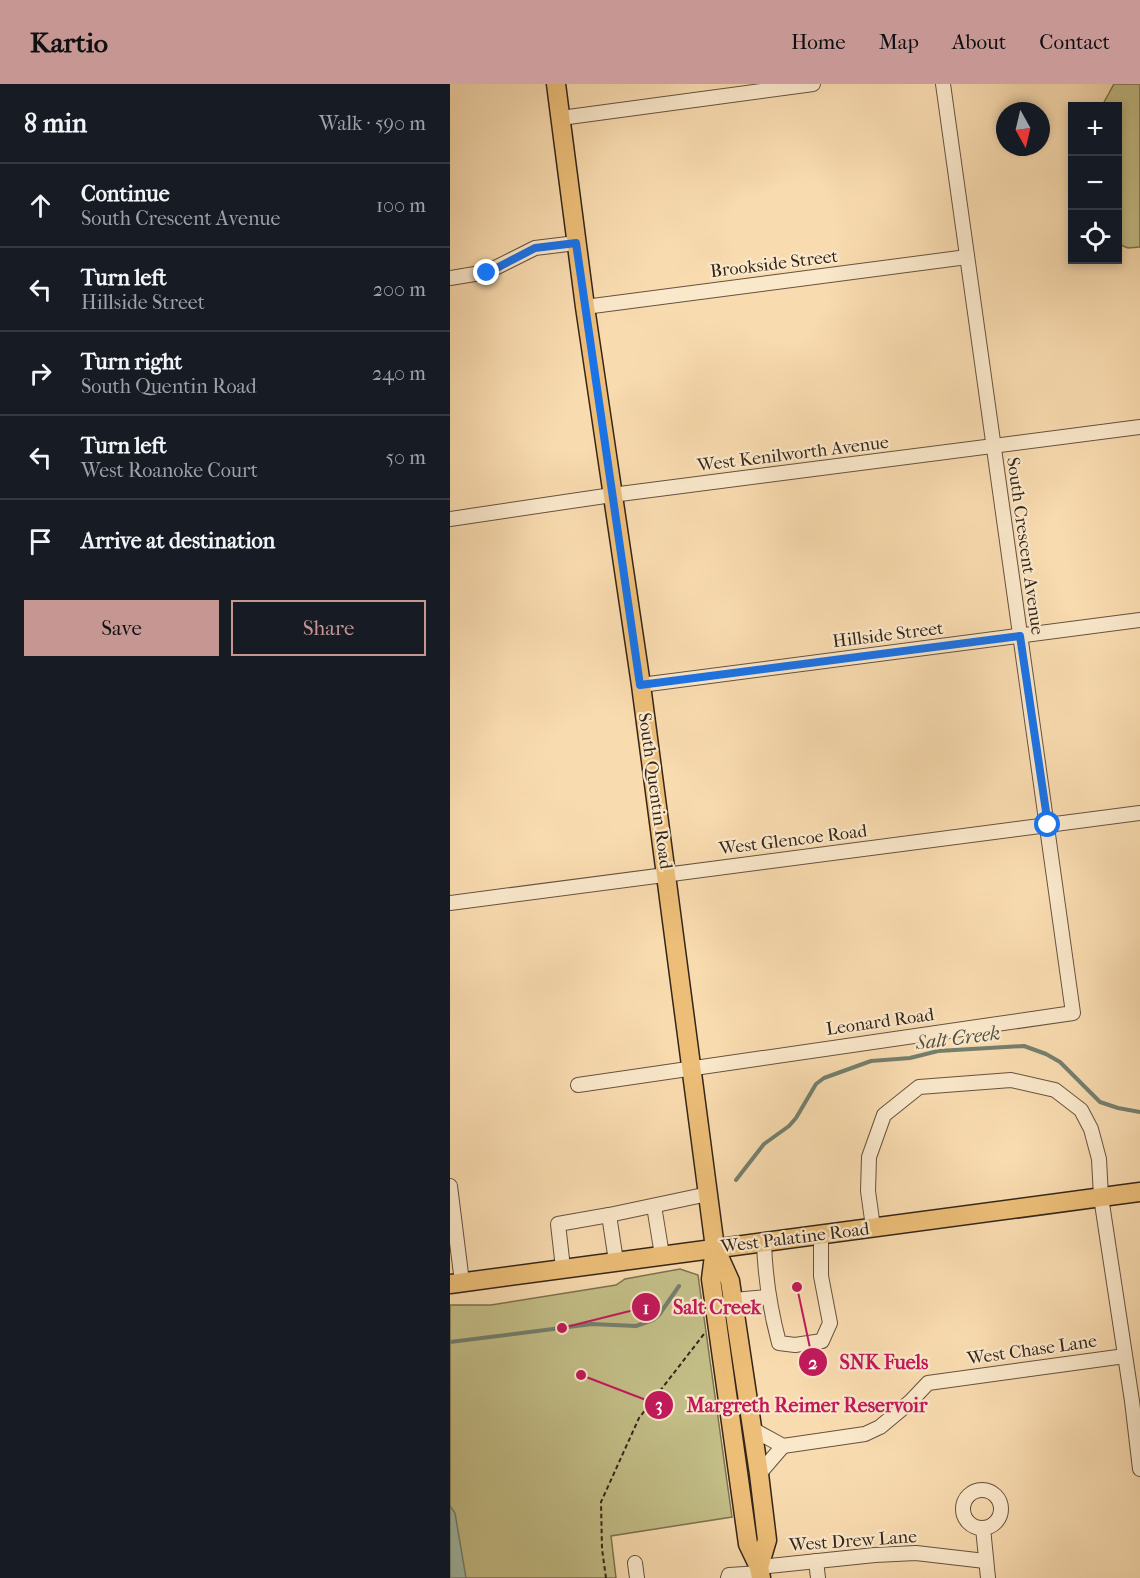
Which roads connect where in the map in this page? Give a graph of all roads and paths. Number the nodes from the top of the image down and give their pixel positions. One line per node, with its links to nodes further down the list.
1 (556, 84): 4 (main road, South Quentin Road)
2 (813, 84): 4 (street)
3 (943, 84): 6 (street, South Crescent Avenue)
4 (561, 118): 5 (main road, South Quentin Road)
5 (576, 243): 7 (street); 8 (main road, South Quentin Road)
6 (967, 257): 8 (street, Brookside Street); 10 (street, South Crescent Avenue)
7 (450, 278)
8 (585, 307): 11 (main road, South Quentin Road)
9 (1140, 427): 10 (street, West Kenilworth Avenue)
10 (993, 446): 11 (street, West Kenilworth Avenue); 14 (street, South Crescent Avenue)
11 (612, 495): 12 (street, West Kenilworth Avenue); 15 (main road, South Quentin Road)
12 (450, 519)
13 (1140, 620): 14 (street, Hillside Street)
14 (1020, 636): 15 (street, Hillside Street); 17 (street, South Crescent Avenue)
15 (640, 685): 18 (main road, South Quentin Road)
16 (1140, 813): 17 (street, West Glencoe Road)
17 (1048, 825): 18 (street, West Glencoe Road); 20 (street, South Crescent Avenue)
18 (666, 874): 19 (street, West Glencoe Road); 21 (main road, South Quentin Road)
19 (450, 903)
20 (1073, 1013): 21 (street, Leonard Road)
21 (692, 1068): 22 (street, Leonard Road); 25 (main road, South Quentin Road)
22 (578, 1085)
23 (450, 1186): 36 (street)
24 (1140, 1192): 26 (main road, West Palatine Road)
25 (708, 1194): 27 (street); 32 (main road, South Quentin Road)
26 (1101, 1197): 29 (main road, West Palatine Road); 29 (street); 40 (street)
27 (654, 1206): 28 (street); 33 (street)
28 (609, 1215): 34 (street); 35 (street)
29 (873, 1227): 30 (main road, West Palatine Road)
30 (821, 1234): 31 (main road, West Palatine Road); 37 (street)
31 (764, 1242): 32 (main road, West Palatine Road); 37 (street)
32 (716, 1248): 33 (main road, West Palatine Road); 38 (main road); 50 (main road)
33 (662, 1255): 34 (main road, West Palatine Road)
34 (616, 1261): 35 (main road, West Palatine Road)
35 (563, 1268): 36 (main road, West Palatine Road)
36 (456, 1283)
37 (768, 1297): 38 (street)
38 (733, 1300): 42 (main road)
39 (704, 1334): 51 (path)
40 (1125, 1356): 41 (street); 43 (street, West Chase Lane)
41 (1136, 1400): 44 (street)
42 (752, 1429): 43 (street); 45 (main road)
43 (783, 1446): 45 (street)
44 (1140, 1469)
45 (759, 1474): 50 (main road)
46 (982, 1528): 48 (street)
47 (816, 1561): 48 (street, West Drew Lane); 50 (street, West Drew Lane); 54 (street)
48 (985, 1561): 55 (street)
49 (635, 1563): 52 (street)
50 (760, 1572): 53 (street, West Drew Lane)
51 (606, 1578)
52 (637, 1578)
53 (728, 1578)
54 (818, 1578)
55 (988, 1578)

